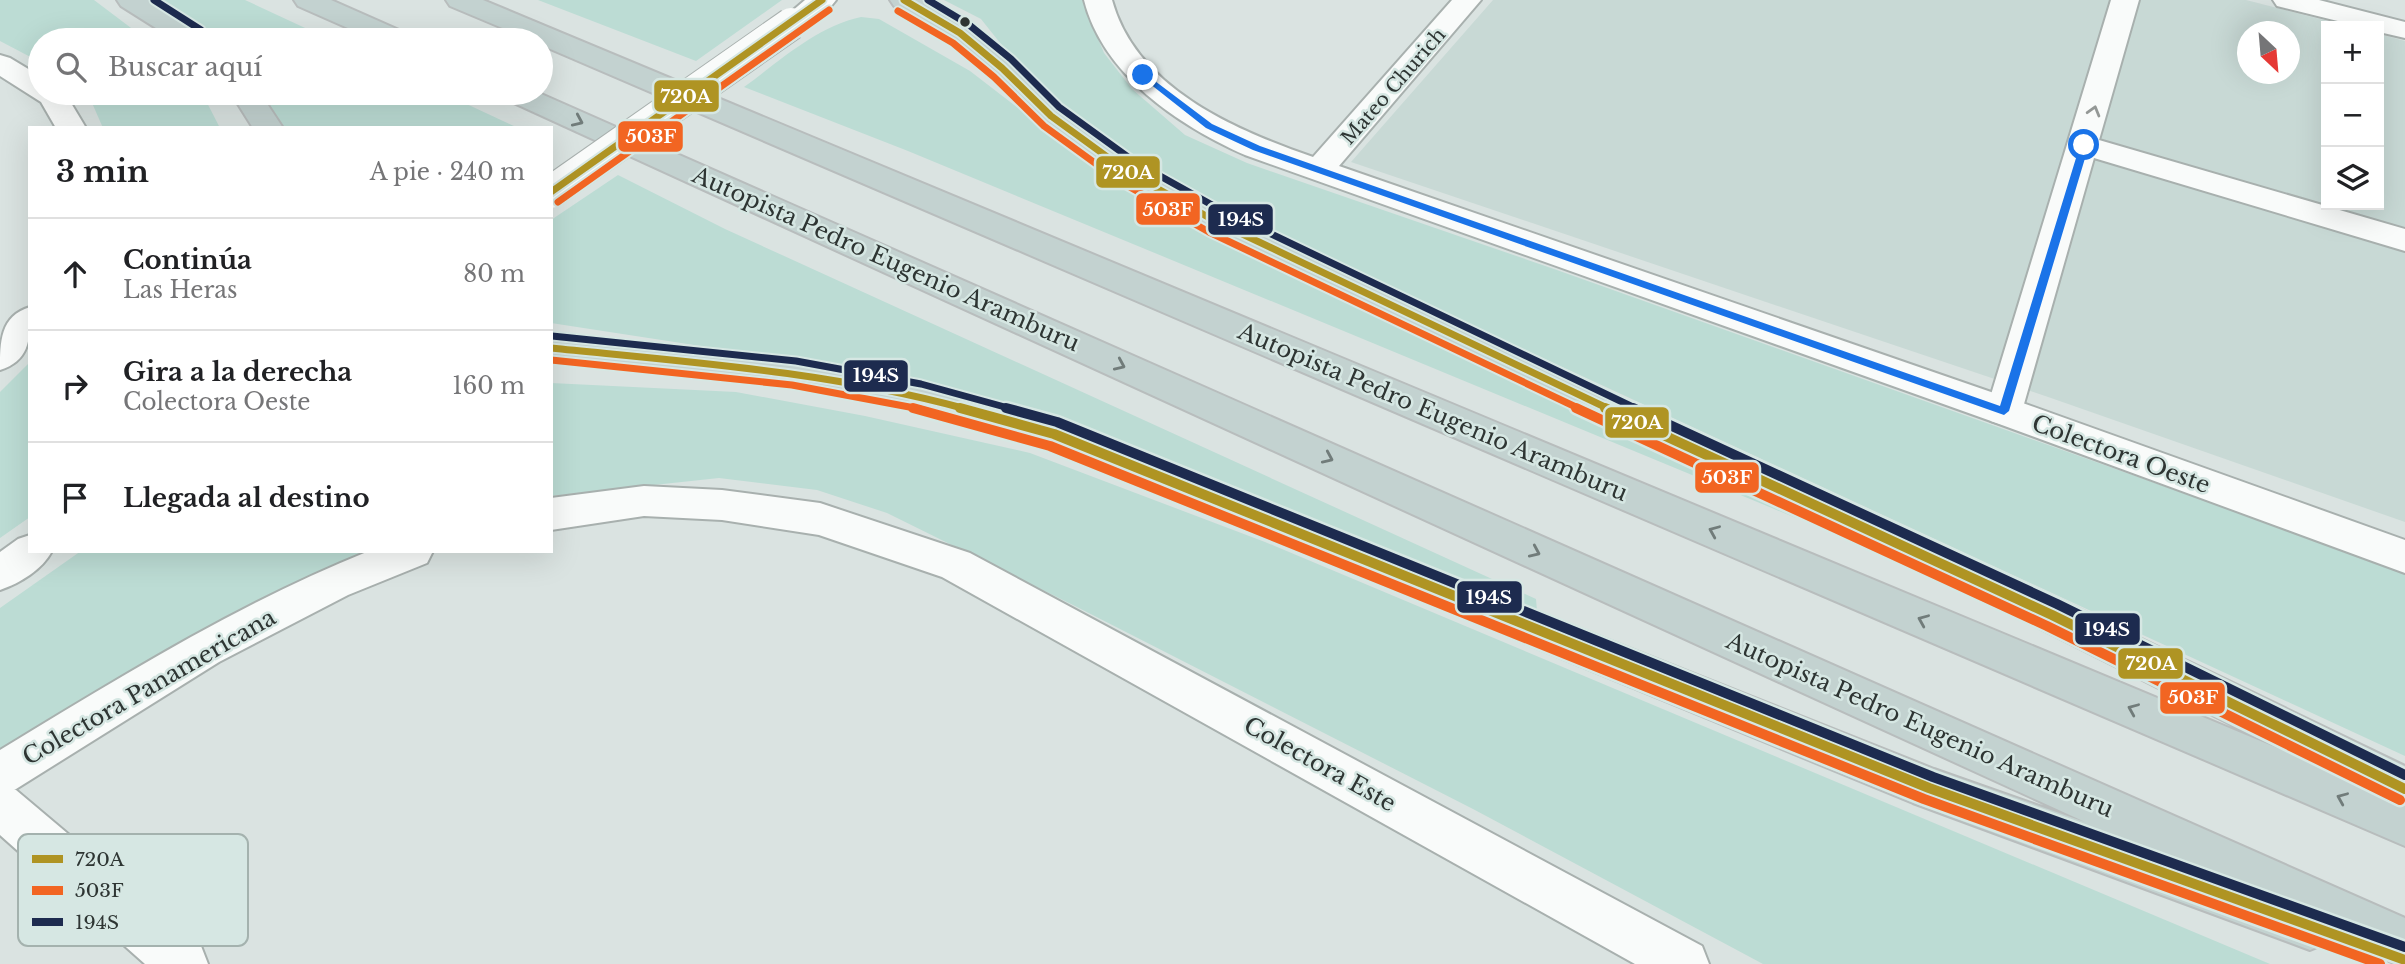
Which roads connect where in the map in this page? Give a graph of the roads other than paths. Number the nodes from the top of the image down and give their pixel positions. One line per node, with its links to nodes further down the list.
1 (131, 0): 10 (highway)
2 (308, 0): 11 (highway)
3 (460, 0): 12 (highway, Autopista Pedro Eugenio Aramburu, one-way to 3)
4 (822, 0): 24 (street, bridge)
5 (904, 0): 36 (highway)
6 (1098, 0): 23 (street, Colectora Oeste)
7 (1467, 0): 23 (street, Mateo Churich)
8 (2125, 0): 22 (street, one-way to 8)
9 (2287, 0): 13 (street)
10 (175, 28)
11 (371, 28)
12 (526, 28)
13 (2405, 30)
14 (553, 39): 38 (highway, Autopista Pedro Eugenio Aramburu, one-way to 14)
15 (0, 64): 16 (street)
16 (28, 82)
17 (58, 105): 20 (street)
18 (254, 105): 21 (highway)
19 (542, 105): 40 (highway, Autopista Pedro Eugenio Aramburu, one-way to 40)
20 (70, 126)
21 (267, 126)
22 (2084, 145): 25 (street); 29 (street)
23 (1318, 171): 29 (street, Colectora Oeste)
24 (553, 190)
25 (2405, 240)
26 (28, 322): 28 (street)
27 (553, 348): 42 (highway)
28 (0, 357)
29 (2004, 411): 33 (street, Colectora Oeste)
30 (553, 514): 44 (street, Colectora Este)
31 (29, 553): 34 (street)
32 (408, 553): 35 (street, Colectora Panamericana)
33 (2405, 557)
34 (0, 573)
35 (0, 774)
36 (2405, 789)
37 (0, 805): 39 (street)
38 (2405, 824)
39 (33, 834)
40 (2405, 943)
41 (162, 946): 43 (street)
42 (2405, 960)
43 (183, 964)
44 (1684, 964)

